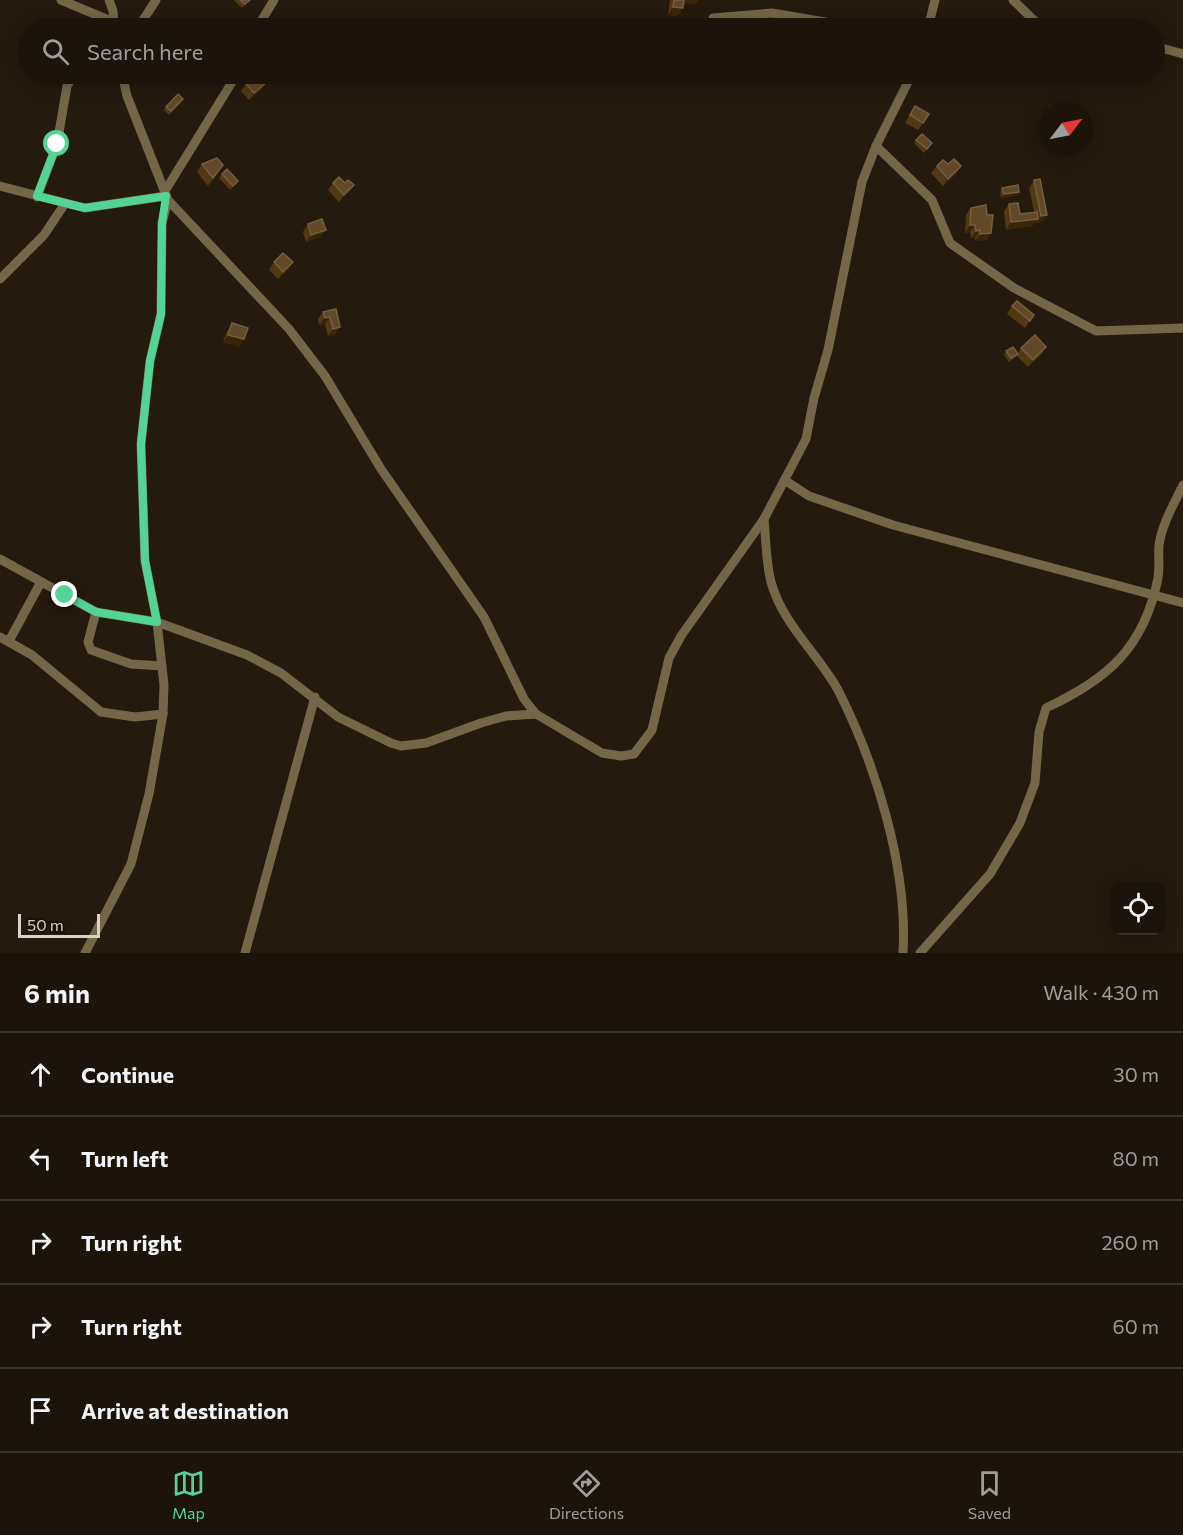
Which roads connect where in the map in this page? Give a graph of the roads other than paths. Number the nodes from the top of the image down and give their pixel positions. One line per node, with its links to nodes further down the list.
1 (61, 0): 8 (street)
2 (109, 0): 9 (street)
3 (116, 0): 10 (street)
4 (156, 0): 11 (street)
5 (274, 0): 12 (street)
6 (935, 0): 15 (street)
7 (1013, 0): 16 (street)
8 (103, 18)
9 (111, 18)
10 (113, 18)
11 (144, 18)
12 (263, 18)
13 (713, 18): 14 (street)
14 (801, 18)
15 (930, 18)
16 (1032, 18)
17 (1165, 49): 18 (street)
18 (1183, 54)
19 (68, 84): 25 (street)
20 (124, 84): 26 (street)
21 (231, 84): 26 (street)
22 (907, 84): 23 (street)
23 (876, 146): 29 (street); 30 (street)
24 (0, 186): 25 (street)
25 (37, 196): 27 (street)
26 (166, 196): 27 (street); 38 (street); 43 (street)
27 (64, 205): 28 (street)
28 (0, 279)
29 (1183, 328)
30 (786, 481): 32 (street); 35 (street)
31 (1183, 485): 35 (street)
32 (764, 519): 43 (street); 46 (street)
33 (0, 559): 34 (street)
34 (41, 582): 37 (street); 39 (street)
35 (1154, 595): 36 (street); 47 (street)
36 (1183, 603)
37 (96, 612): 38 (street); 40 (street)
38 (157, 622): 40 (street); 41 (street)
39 (4, 639): 42 (street)
40 (162, 666): 42 (street)
41 (315, 697): 43 (street); 45 (street)
42 (163, 714): 44 (street)
43 (536, 714)
44 (85, 953)
45 (246, 953)
46 (903, 953)
47 (920, 953)

